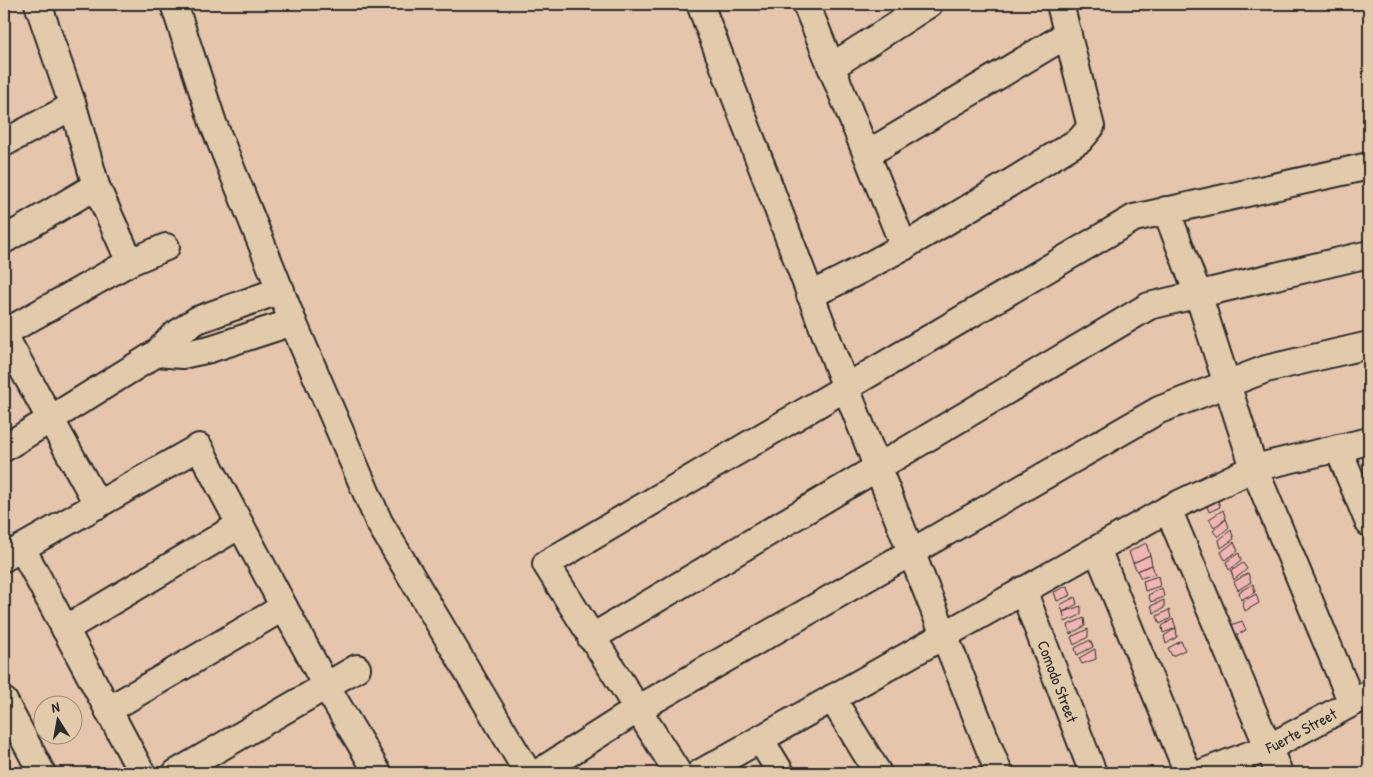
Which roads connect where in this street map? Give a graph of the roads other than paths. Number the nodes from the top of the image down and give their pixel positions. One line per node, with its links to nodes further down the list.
1 (38, 4): 9 (street)
2 (174, 4): 20 (street)
3 (700, 4): 22 (street)
4 (806, 4): 8 (street)
5 (929, 4): 8 (street)
6 (1060, 4): 7 (street)
7 (1068, 34): 11 (street); 17 (street)
8 (831, 67): 11 (street)
9 (73, 106): 10 (street); 13 (street)
10 (4, 143)
11 (867, 154): 17 (street)
12 (1369, 166): 14 (street)
13 (96, 186): 15 (street); 19 (street)
14 (1166, 210): 21 (street); 28 (street)
15 (4, 240)
16 (166, 247): 19 (street)
17 (904, 247): 22 (street)
18 (1369, 254): 21 (street)
19 (130, 262): 24 (street)
20 (281, 290): 23 (street); 26 (street)
21 (1198, 294): 27 (street); 33 (street)
22 (810, 295): 28 (street)
23 (293, 322): 26 (street); 60 (street)
24 (4, 334): 29 (street)
25 (1369, 345): 27 (street)
26 (157, 353): 29 (street)
27 (1226, 384): 34 (street); 40 (street)
28 (846, 388): 33 (street); 46 (street)
29 (51, 420): 31 (street); 35 (street)
30 (1369, 441): 32 (street)
31 (4, 448)
32 (1338, 448): 34 (street); 37 (street)
33 (878, 468): 40 (street); 46 (street)
34 (1254, 468): 36 (street); 50 (street)
35 (98, 504): 38 (street); 41 (street)
36 (1168, 509): 39 (street); 55 (street)
37 (1369, 523)
38 (240, 525): 43 (street); 44 (street)
39 (1097, 549): 42 (street); 68 (street)
40 (912, 552): 45 (street); 52 (street)
41 (13, 553): 44 (street)
42 (1023, 590): 45 (street); 67 (street, Comodo Street)
43 (284, 607): 48 (street); 53 (street)
44 (65, 629): 53 (street)
45 (944, 634): 49 (street); 66 (street)
46 (591, 638): 52 (street)
47 (357, 668): 48 (street)
48 (326, 686): 58 (street); 59 (street)
49 (832, 698): 54 (street); 65 (street)
50 (1360, 699): 55 (street, Fuerte Street)
51 (4, 701): 56 (street)
52 (638, 708): 61 (street); 62 (street)
53 (108, 710): 57 (street)
54 (760, 739): 63 (street); 64 (street)
55 (1270, 747): 69 (street, Fuerte Street); 70 (street)
56 (42, 773)
57 (142, 773)
58 (176, 773)
59 (377, 773)
60 (528, 773)
61 (538, 773)
62 (678, 773)
63 (700, 773)
64 (781, 773)
65 (878, 773)
66 (999, 773)
67 (1093, 773)
68 (1188, 773)
69 (1202, 773)
70 (1279, 773)

